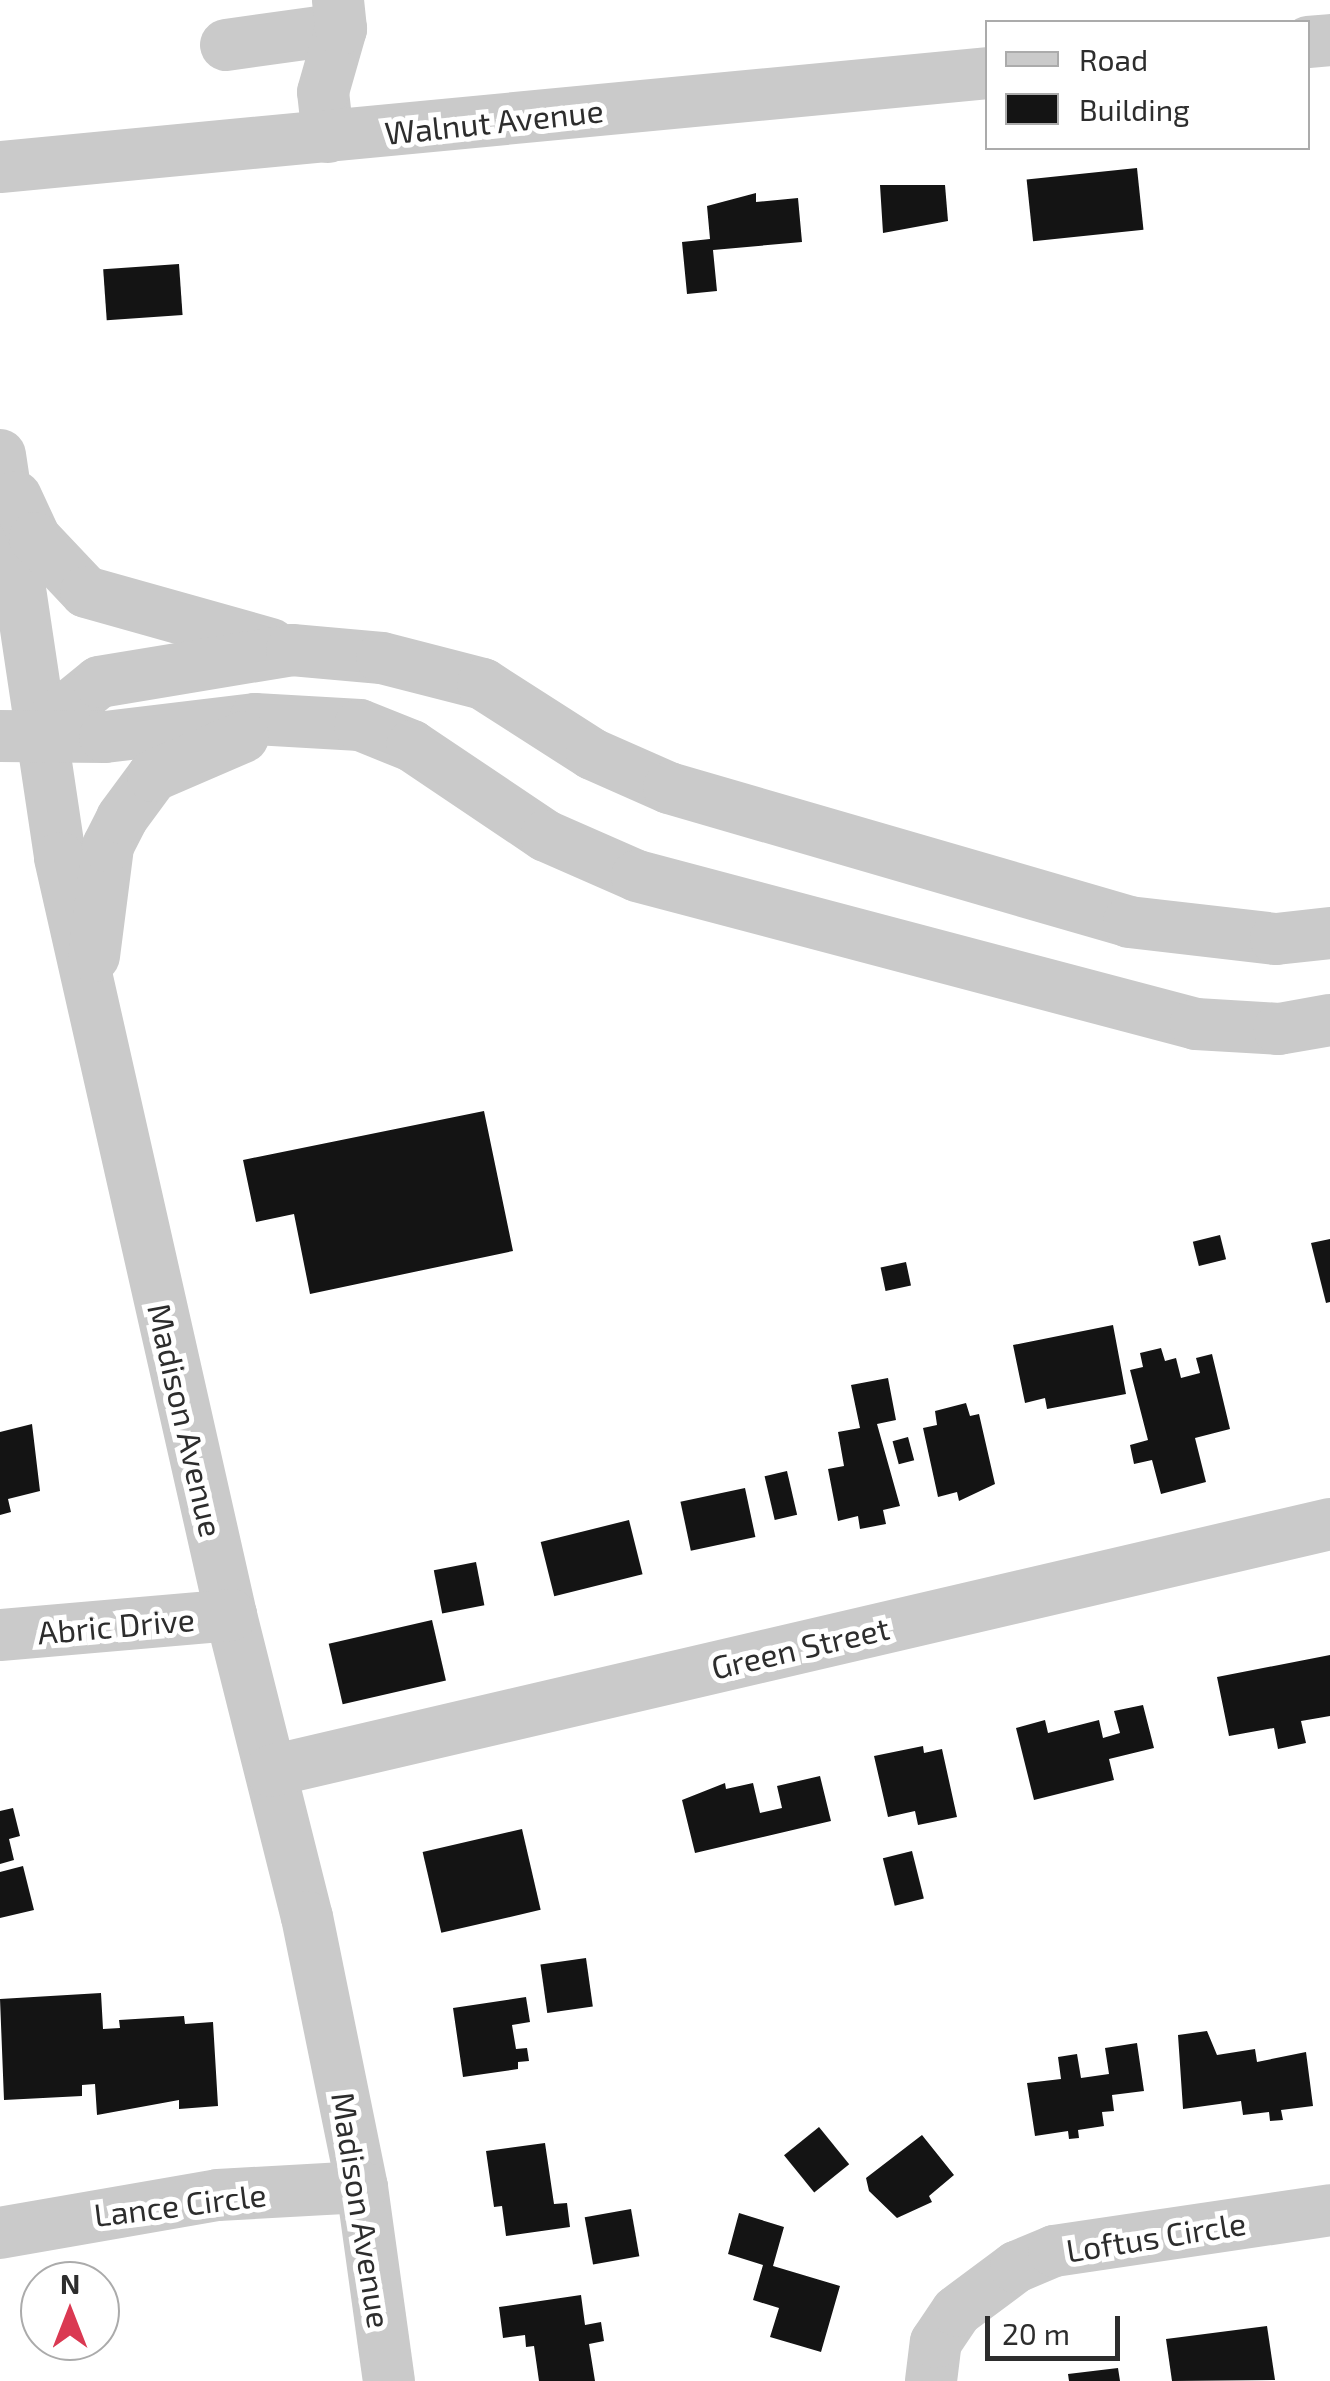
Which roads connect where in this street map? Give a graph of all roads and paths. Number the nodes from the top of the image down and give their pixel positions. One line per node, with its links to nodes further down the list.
1 (328, 10): 2 (street); 4 (street)
2 (226, 45)
3 (985, 73): 4 (street, Walnut Avenue)
4 (328, 137): 5 (street, Walnut Avenue)
5 (0, 168)
6 (1, 460): 7 (street); 9 (street, Madison Avenue)
7 (292, 650): 9 (street); 10 (street)
8 (308, 718): 9 (street); 11 (street); 12 (street)
9 (20, 734): 11 (street, Madison Avenue)
10 (1330, 932)
11 (89, 997): 14 (street, Madison Avenue)
12 (1330, 1020)
13 (1330, 1524): 16 (street, Green Street)
14 (232, 1615): 15 (street, Abric Drive); 16 (street, Madison Avenue)
15 (0, 1635)
16 (270, 1771): 17 (street, Madison Avenue)
17 (362, 2187): 19 (street, Lance Circle); 20 (street, Madison Avenue)
18 (1330, 2210): 21 (street, Loftus Circle)
19 (0, 2233)
20 (389, 2381)
21 (931, 2381)

